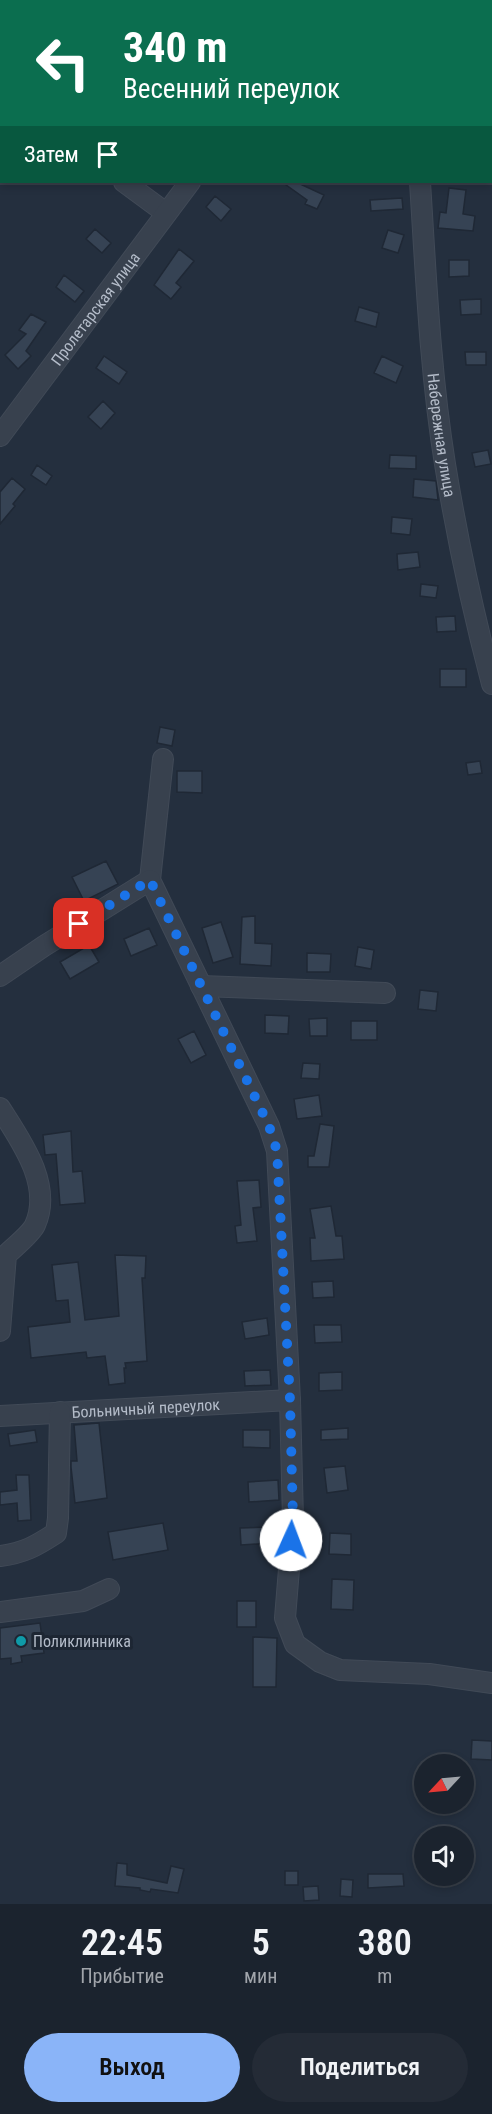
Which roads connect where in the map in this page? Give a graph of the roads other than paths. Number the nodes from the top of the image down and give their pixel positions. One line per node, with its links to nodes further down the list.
1 (125, 183): 4 (street)
2 (189, 183): 4 (street, Пролетарская улица)
3 (420, 183): 6 (street, Набережная улица)
4 (166, 213): 5 (street, Пролетарская улица)
5 (0, 436)
6 (492, 684)
7 (164, 759): 8 (street)
8 (150, 880): 9 (street); 10 (street)
9 (0, 976)
10 (201, 986): 11 (street); 14 (street)
11 (385, 993)
12 (0, 1108): 13 (street)
13 (0, 1331)
14 (290, 1400): 15 (street, Больничный переулок); 20 (street)
15 (60, 1412): 16 (street, Больничный переулок); 17 (street)
16 (0, 1416)
17 (0, 1556)
18 (109, 1589): 19 (street)
19 (0, 1612)
20 (492, 1683)

